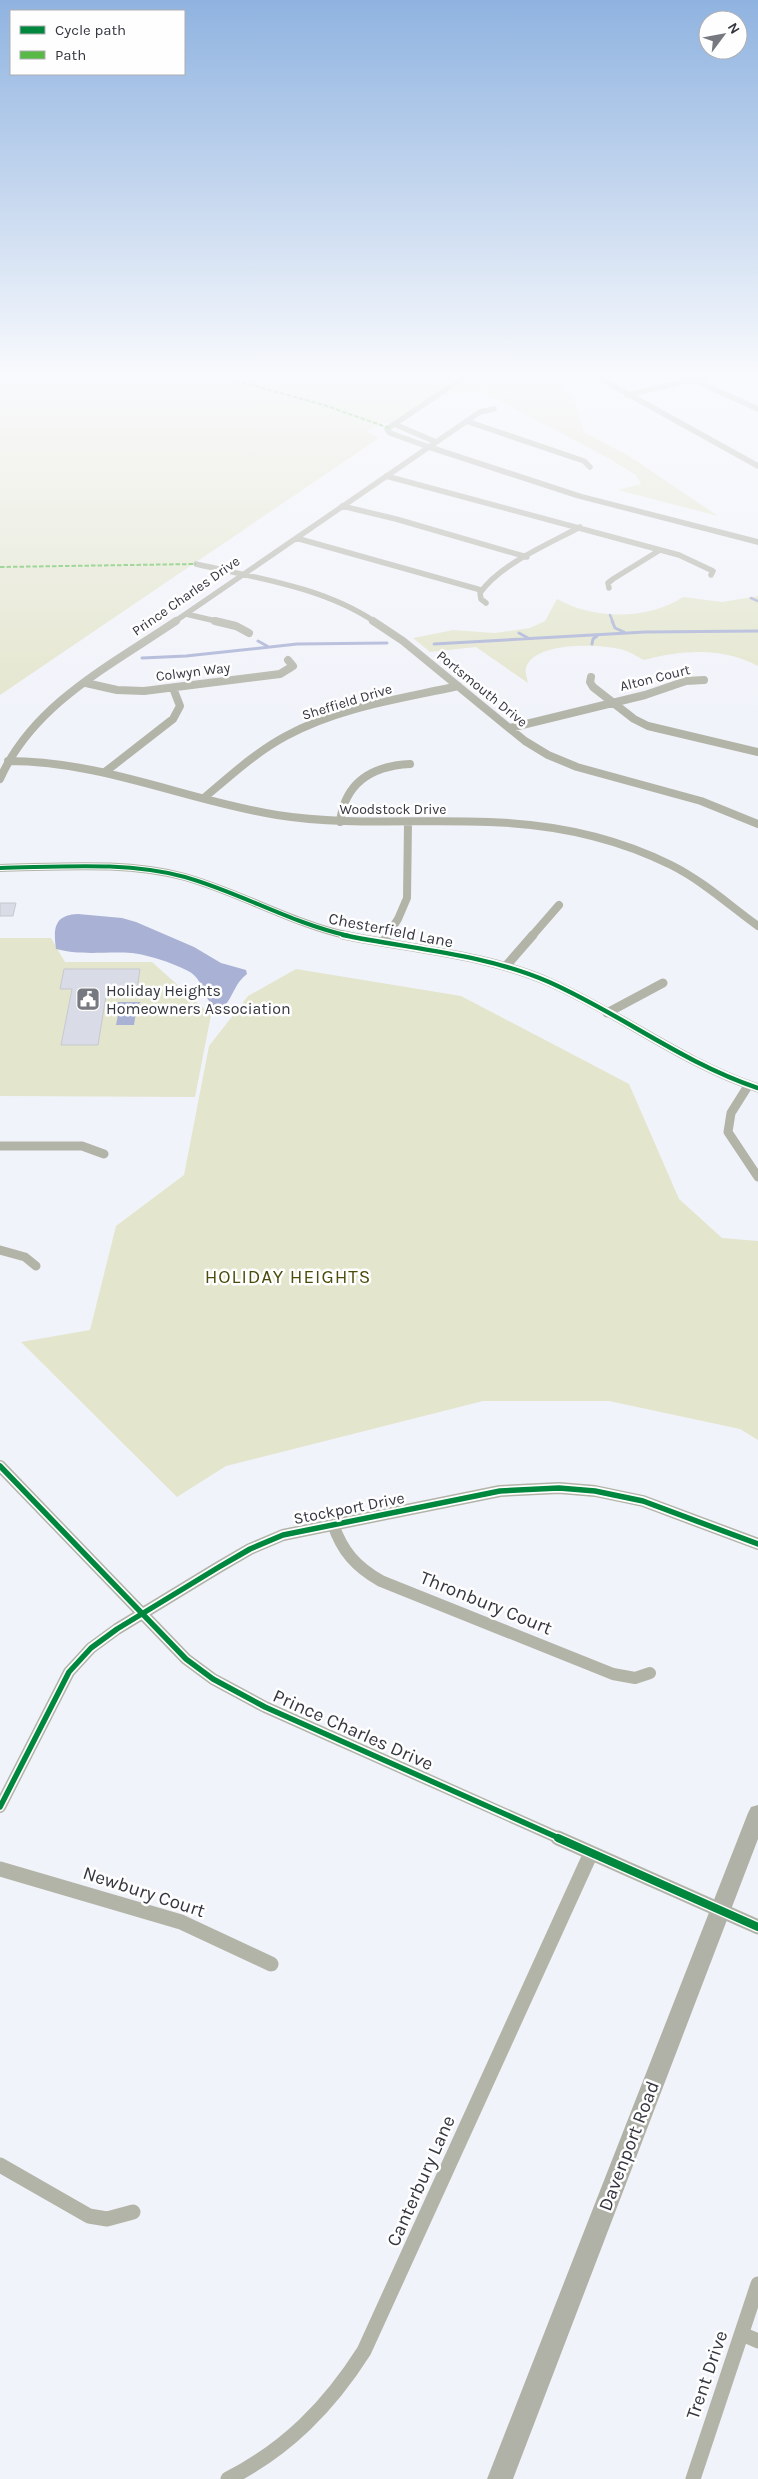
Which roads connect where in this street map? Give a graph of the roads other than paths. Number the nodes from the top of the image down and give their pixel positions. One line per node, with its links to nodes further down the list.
1 (366, 490): 5 (street, Prince Charles Drive)
2 (446, 490): 6 (street)
3 (561, 490): 9 (main road)
4 (585, 490): 7 (main road)
5 (342, 506): 8 (street, Prince Charles Drive); 11 (street)
6 (580, 527): 10 (street); 11 (street)
7 (758, 535)
8 (296, 538): 13 (street, Prince Charles Drive); 16 (street)
9 (758, 542)
10 (660, 550): 14 (street); 15 (street)
11 (527, 557): 16 (street)
12 (196, 564): 13 (street, Portsmouth Drive)
13 (243, 575): 18 (street, Prince Charles Drive); 24 (street, Portsmouth Drive)
14 (711, 575)
15 (609, 588)
16 (481, 590): 17 (street)
17 (486, 603)
18 (186, 614): 19 (street); 23 (street, Prince Charles Drive)
19 (249, 633)
20 (288, 660): 25 (street, Colwyn Way)
21 (591, 677): 26 (street)
22 (704, 680): 26 (street, Alton Court)
23 (86, 683): 25 (street, Colwyn Way); 29 (street, Prince Charles Drive)
24 (458, 686): 27 (street, Portsmouth Drive); 33 (street, Sheffield Drive)
25 (173, 688): 31 (street)
26 (612, 702): 27 (street, Alton Court); 28 (street)
27 (510, 728): 36 (street, Portsmouth Drive)
28 (758, 752)
29 (8, 760): 31 (street, Woodstock Drive); 32 (street, Prince Charles Drive)
30 (410, 764): 34 (street)
31 (105, 772): 33 (street, Woodstock Drive)
32 (0, 779)
33 (204, 798): 34 (street, Woodstock Drive)
34 (340, 822): 35 (street, Woodstock Drive)
35 (408, 823): 39 (street, Woodstock Drive); 40 (street)
36 (758, 824)
37 (0, 868): 40 (street, Chesterfield Lane)
38 (559, 905): 41 (street)
39 (758, 926)
40 (382, 942): 41 (street, Chesterfield Lane)
41 (506, 966): 43 (street, Chesterfield Lane)
42 (663, 983): 43 (street)
43 (607, 1013): 44 (street, Chesterfield Lane)
44 (753, 1087): 47 (street)
45 (0, 1146): 46 (street)
46 (104, 1154)
47 (758, 1177)
48 (0, 1250): 49 (street)
49 (36, 1266)
50 (0, 1466): 53 (street, Prince Charles Drive)
51 (333, 1524): 52 (street, Stockport Drive); 53 (street, Stockport Drive); 54 (street, Thronbury Court)
52 (758, 1544)
53 (143, 1614): 55 (street, Stockport Drive); 57 (street, Prince Charles Drive)
54 (650, 1673)
55 (0, 1807)
56 (758, 1813): 59 (main road, Davenport Road)
57 (591, 1853): 59 (street, Prince Charles Drive); 67 (street, Canterbury Lane)
58 (0, 1869): 61 (street, Newbury Court)
59 (720, 1910): 60 (street, Prince Charles Drive); 68 (main road, Davenport Road)
60 (758, 1927)
61 (271, 1964)
62 (0, 2166): 63 (street)
63 (133, 2212)
64 (758, 2284): 65 (street, Trent Drive)
65 (742, 2334): 66 (street); 69 (street, Trent Drive)
66 (758, 2341)
67 (228, 2479)
68 (500, 2479)
69 (692, 2479)

